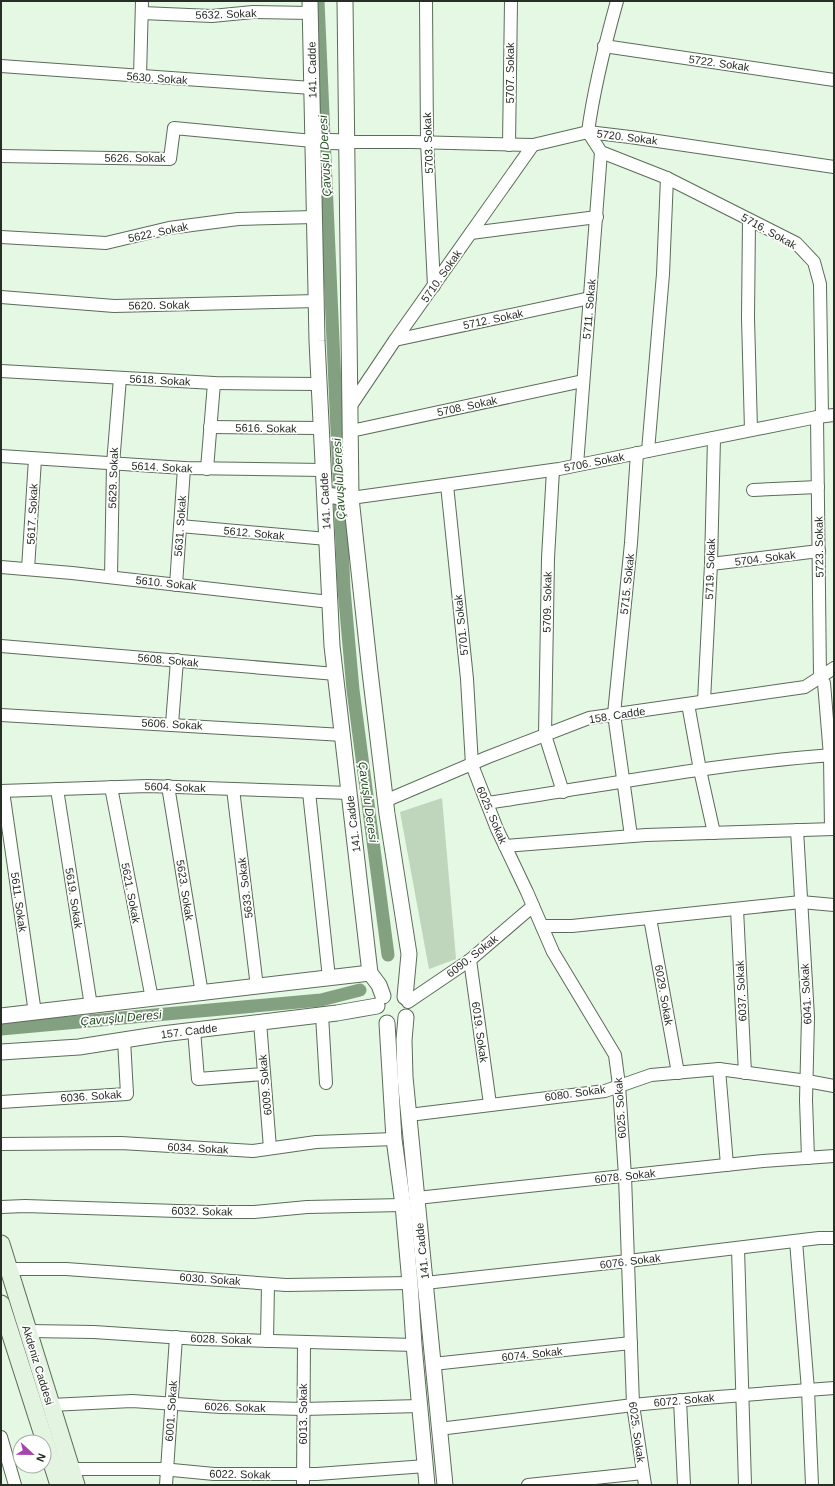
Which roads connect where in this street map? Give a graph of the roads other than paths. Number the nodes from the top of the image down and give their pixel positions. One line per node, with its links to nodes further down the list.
1 (345, 1): 14 (street)
2 (426, 1): 15 (street, 5703. Sokak)
3 (511, 1): 16 (street, 5707. Sokak)
4 (617, 1): 7 (street)
5 (142, 7): 6 (street, 5632. Sokak); 9 (street)
6 (310, 7): 11 (street, 141. Cadde)
7 (604, 46): 10 (street, 5722. Sokak); 12 (street)
8 (1, 66): 9 (street, 5630. Sokak)
9 (140, 76): 11 (street, 5630. Sokak)
10 (834, 80)
11 (312, 88): 13 (street, 141. Cadde)
12 (588, 132): 17 (street, 5720. Sokak); 18 (street); 20 (street, 5720. Sokak)
13 (314, 141): 14 (street); 19 (street, 5626. Sokak); 22 (street, 141. Cadde)
14 (346, 142): 15 (street, 5720. Sokak); 37 (street)
15 (427, 142): 16 (street, 5720. Sokak); 27 (street, 5703. Sokak)
16 (509, 145): 17 (street, 5720. Sokak)
17 (533, 145): 25 (street, 5710. Sokak)
18 (601, 152): 21 (street, 5716. Sokak); 23 (street, 5711. Sokak)
19 (1, 156)
20 (834, 167)
21 (667, 178): 24 (street, 5716. Sokak); 44 (street, 5715. Sokak)
22 (315, 217): 26 (street, 5622. Sokak); 30 (street, 141. Cadde)
23 (597, 217): 25 (street); 29 (street, 5711. Sokak)
24 (749, 220): 38 (street, 5716. Sokak); 41 (street)
25 (471, 233): 27 (street, 5710. Sokak)
26 (1, 237)
27 (434, 286): 31 (street, 5710. Sokak)
28 (1, 297): 30 (street, 5620. Sokak)
29 (590, 298): 31 (street, 5712. Sokak); 34 (street, 5711. Sokak)
30 (317, 301): 36 (street, 141. Cadde)
31 (396, 340): 37 (street, 5710. Sokak)
32 (1, 371): 33 (street, 5618. Sokak)
33 (120, 378): 35 (street, 5618. Sokak); 47 (street, 5629. Sokak)
34 (583, 381): 42 (street, 5708. Sokak); 48 (street, 5711. Sokak)
35 (214, 383): 36 (street, 5618. Sokak); 39 (street)
36 (319, 384): 40 (street, 141. Cadde)
37 (350, 407): 42 (street)
38 (824, 416): 41 (street, 5706. Sokak); 54 (street, 5723. Sokak)
39 (210, 427): 40 (street, 5616. Sokak); 50 (street)
40 (322, 428): 51 (street, 141. Cadde)
41 (751, 430): 43 (street, 5706. Sokak)
42 (351, 431): 57 (street)
43 (714, 438): 44 (street, 5706. Sokak); 61 (street, 5719. Sokak)
44 (643, 452): 48 (street, 5706. Sokak); 74 (street, 5715. Sokak)
45 (1, 456): 46 (street, 5614. Sokak)
46 (35, 458): 47 (street, 5614. Sokak); 63 (street, 5617. Sokak)
47 (113, 464): 49 (street, 5614. Sokak); 64 (street, 5629. Sokak)
48 (577, 465): 52 (street, 5706. Sokak)
49 (184, 468): 50 (street, 5614. Sokak); 58 (street, 5631. Sokak)
50 (207, 469): 51 (street, 5614. Sokak)
51 (324, 470): 56 (street, 141. Cadde)
52 (553, 470): 53 (street, 5706. Sokak); 78 (street, 5709. Sokak)
53 (447, 485): 57 (street, 5706. Sokak); 80 (street, 5701. Sokak)
54 (818, 487): 55 (street); 60 (street, 5723. Sokak)
55 (753, 490)
56 (325, 495): 57 (street); 59 (street, 141. Cadde)
57 (351, 498): 91 (street)
58 (180, 526): 59 (street, 5612. Sokak); 65 (street, 5631. Sokak)
59 (327, 539): 66 (street, 141. Cadde)
60 (819, 551): 61 (street, 5704. Sokak); 71 (street, 5723. Sokak)
61 (711, 564): 72 (street, 5719. Sokak)
62 (1, 567): 63 (street, 5610. Sokak)
63 (28, 569): 64 (street, 5610. Sokak)
64 (111, 577): 65 (street, 5610. Sokak)
65 (176, 585): 66 (street, 5610. Sokak)
66 (330, 602): 70 (street, 141. Cadde)
67 (1, 646): 68 (street, 5608. Sokak)
68 (177, 660): 70 (street, 5608. Sokak); 76 (street)
69 (834, 668): 71 (street, 158. Cadde)
70 (336, 674): 77 (street, 141. Cadde)
71 (826, 681): 72 (street, 158. Cadde); 79 (street, 5723. Sokak)
72 (704, 701): 73 (street, 158. Cadde)
73 (688, 704): 74 (street, 158. Cadde); 81 (street)
74 (614, 714): 78 (street, 158. Cadde); 82 (street, 5715. Sokak)
75 (1, 715): 76 (street, 5606. Sokak)
76 (172, 724): 77 (street, 5606. Sokak)
77 (343, 735): 90 (street, 141. Cadde)
78 (545, 735): 80 (street, 158. Cadde); 89 (street, 5709. Sokak)
79 (832, 755): 81 (street); 93 (street, 5723. Sokak)
80 (472, 765): 91 (street, 158. Cadde); 92 (street, 6025. Sokak)
81 (700, 770): 82 (street); 95 (street)
82 (623, 781): 89 (street); 96 (street, 5715. Sokak)
83 (168, 786): 84 (street, 5604. Sokak); 86 (street, 5604. Sokak); 109 (street, 5623. Sokak)
84 (110, 787): 85 (street, 5604. Sokak); 110 (street, 5621. Sokak)
85 (57, 789): 87 (street, 5604. Sokak); 113 (street, 5619. Sokak)
86 (233, 789): 88 (street, 5604. Sokak); 108 (street, 5633. Sokak)
87 (2, 791): 97 (street, 5611. Sokak)
88 (309, 792): 90 (street, 5604. Sokak); 107 (street)
89 (563, 792): 92 (street)
90 (350, 793): 106 (street, 141. Cadde)
91 (385, 801): 111 (street)
92 (487, 803): 98 (street, 6025. Sokak)
93 (832, 829): 94 (street)
94 (797, 830): 95 (street); 99 (street, 6041. Sokak)
95 (714, 833): 96 (street)
96 (631, 836): 98 (street)
97 (6, 846): 114 (street, 5611. Sokak)
98 (505, 846): 101 (street, 6025. Sokak)
99 (802, 902): 100 (street); 102 (street); 127 (street, 6041. Sokak)
100 (834, 905)
101 (533, 906): 104 (street, 6025. Sokak); 105 (street, 6090. Sokak)
102 (737, 909): 103 (street); 125 (street, 6037. Sokak)
103 (650, 918): 104 (street); 124 (street, 6029. Sokak)
104 (542, 926): 129 (street, 6025. Sokak)
105 (470, 960): 111 (street, 6090. Sokak); 132 (street, 6019. Sokak)
106 (370, 973): 107 (street); 112 (street, 141. Cadde)
107 (329, 978): 108 (street)
108 (257, 987): 109 (street)
109 (202, 994): 110 (street)
110 (152, 999): 113 (street)
111 (407, 999): 112 (street); 117 (street)
112 (380, 1001): 115 (street, 157. Cadde); 119 (street)
113 (91, 1006): 114 (street)
114 (35, 1012): 116 (street)
115 (322, 1015): 118 (street, 157. Cadde); 128 (street)
116 (1, 1016)
117 (406, 1017): 119 (street); 133 (street, 141. Cadde)
118 (260, 1022): 120 (street, 157. Cadde); 126 (street, 6009. Sokak)
119 (387, 1023): 134 (street, 141. Cadde)
120 (194, 1030): 121 (street, 157. Cadde); 126 (street)
121 (124, 1040): 122 (street, 157. Cadde); 131 (street, 6036. Sokak)
122 (1, 1052)
123 (719, 1069): 124 (street, 6080. Sokak); 125 (street, 6080. Sokak); 139 (street)
124 (678, 1073): 129 (street, 6080. Sokak)
125 (745, 1073): 127 (street, 6080. Sokak)
126 (264, 1074): 136 (street, 6009. Sokak)
127 (807, 1080): 130 (street, 6080. Sokak); 138 (street, 6041. Sokak)
128 (326, 1084)
129 (619, 1085): 132 (street, 6080. Sokak); 140 (street, 6025. Sokak)
130 (834, 1086)
131 (1, 1102)
132 (490, 1104): 133 (street, 6080. Sokak)
133 (409, 1115): 141 (street, 141. Cadde)
134 (394, 1139): 136 (street, 6034. Sokak); 142 (street, 141. Cadde)
135 (1, 1144): 136 (street, 6034. Sokak)
136 (270, 1148)
137 (834, 1156): 138 (street, 6078. Sokak)
138 (808, 1158): 139 (street, 6078. Sokak)
139 (727, 1165): 140 (street, 6078. Sokak)
140 (625, 1176): 141 (street, 6078. Sokak); 148 (street, 6025. Sokak)
141 (417, 1198): 150 (street, 141. Cadde)
142 (403, 1205): 143 (street, 6032. Sokak); 150 (street, 141. Cadde)
143 (1, 1207)
144 (834, 1238): 145 (street, 6076. Sokak)
145 (796, 1241): 147 (street, 6076. Sokak); 161 (street)
146 (1, 1244): 149 (main road, Akdeniz Caddesi)
147 (738, 1248): 148 (street, 6076. Sokak); 162 (street)
148 (628, 1261): 150 (street, 6076. Sokak); 157 (street, 6025. Sokak)
149 (9, 1269): 151 (street, 6030. Sokak); 153 (main road, Akdeniz Caddesi)
150 (418, 1283): 151 (street, 6030. Sokak); 158 (street, 141. Cadde); 159 (street, 141. Cadde)
151 (268, 1284): 155 (street)
152 (1, 1304): 176 (main road, Akdeniz Caddesi)
153 (28, 1331): 154 (street, 6028. Sokak); 165 (main road, Akdeniz Caddesi)
154 (176, 1337): 155 (street, 6028. Sokak); 164 (street, 6001. Sokak)
155 (267, 1341): 156 (street, 6028. Sokak)
156 (304, 1342): 158 (street, 6028. Sokak); 168 (street, 6013. Sokak)
157 (631, 1343): 159 (street, 6074. Sokak); 166 (street, 6025. Sokak)
158 (414, 1344): 167 (street, 141. Cadde)
159 (433, 1364): 169 (street, 141. Cadde)
160 (834, 1388): 161 (street, 6072. Sokak)
161 (808, 1390): 162 (street, 6072. Sokak); 187 (street)
162 (742, 1395): 163 (street, 6072. Sokak); 186 (street)
163 (680, 1400): 166 (street, 6072. Sokak); 185 (street)
164 (172, 1404): 165 (street, 6026. Sokak); 168 (street, 6026. Sokak); 175 (street, 6001. Sokak)
165 (51, 1405): 174 (main road, Akdeniz Caddesi)
166 (633, 1405): 169 (street, 6072. Sokak); 177 (street, 6025. Sokak)
167 (420, 1406): 168 (street, 6026. Sokak); 170 (street, 141. Cadde)
168 (303, 1410): 178 (street, 6013. Sokak)
169 (440, 1429): 170 (street); 172 (street, 141. Cadde)
170 (422, 1431): 173 (street, 141. Cadde)
171 (1, 1437): 179 (street)
172 (443, 1465): 173 (street); 183 (street, 141. Cadde)
173 (426, 1466): 178 (street, 6022. Sokak); 182 (street, 141. Cadde)
174 (71, 1469): 175 (street, 6022. Sokak); 176 (street, 6022. Sokak); 180 (main road, Akdeniz Caddesi)
175 (167, 1470): 178 (street, 6022. Sokak); 181 (street, 6001. Sokak)
176 (56, 1478)
177 (644, 1479): 184 (street)
178 (303, 1480)
179 (15, 1485)
180 (76, 1485)
181 (166, 1485)
182 (428, 1485)
183 (445, 1485)
184 (528, 1485)
185 (684, 1485)
186 (745, 1485)
187 (812, 1485)

